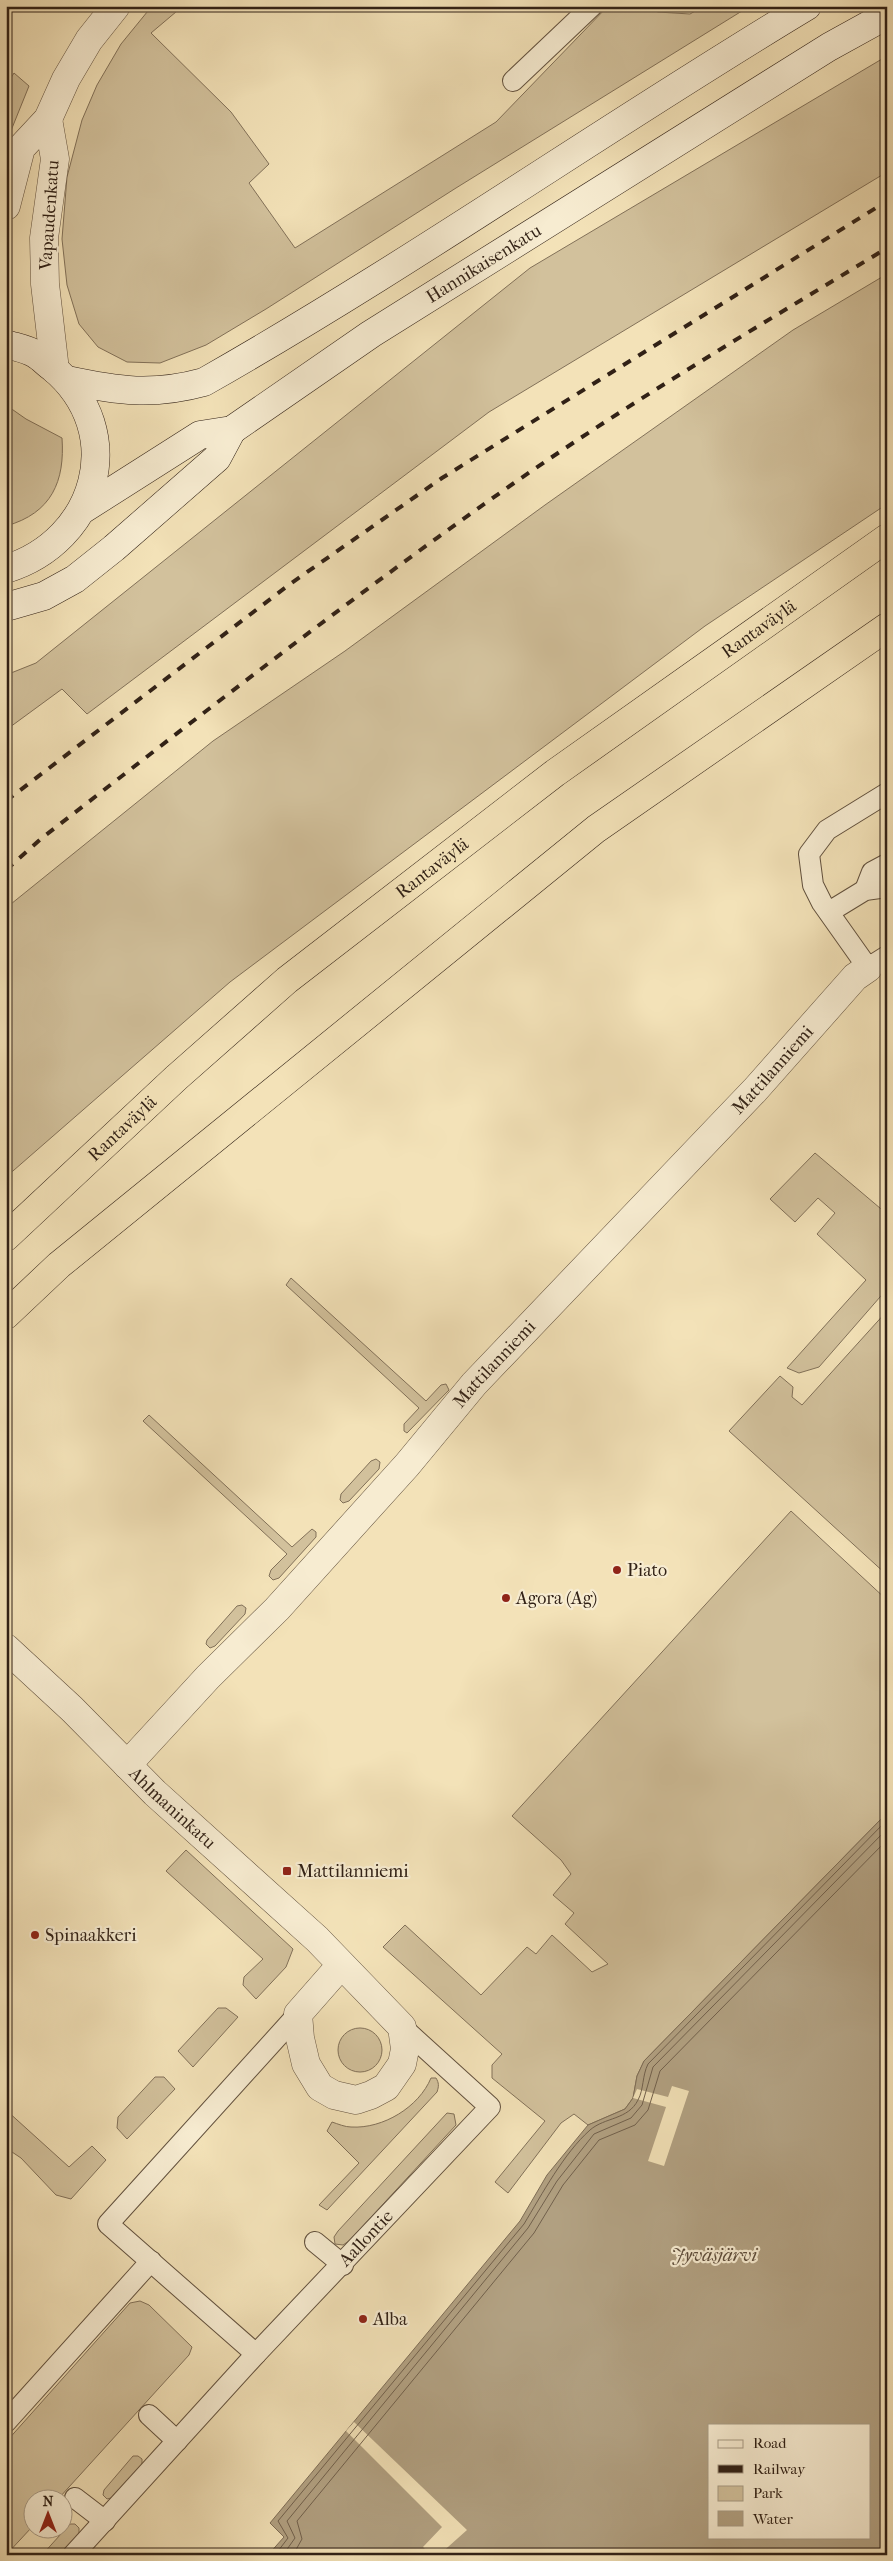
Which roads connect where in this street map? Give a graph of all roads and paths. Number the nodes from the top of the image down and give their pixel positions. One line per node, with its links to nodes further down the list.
1 (116, 6): 6 (street, Vapaudenkatu)
2 (592, 6): 5 (lane)
3 (807, 6): 9 (street)
4 (887, 15): 10 (street, Hannikaisenkatu)
5 (513, 81)
6 (48, 119): 7 (street, Vapaudenkatu); 9 (street, Vapaudenkatu)
7 (6, 206)
8 (6, 344): 9 (street)
9 (61, 375): 11 (street)
10 (232, 430): 11 (street, Hannikaisenkatu); 14 (street)
11 (82, 510): 13 (street)
12 (887, 538): 22 (highway, Rantaväylä)
13 (6, 569)
14 (6, 607)
15 (887, 627): 23 (highway)
16 (887, 793): 20 (lane)
17 (887, 864): 19 (lane)
18 (887, 887): 19 (lane)
19 (866, 890): 20 (lane)
20 (829, 912): 21 (lane)
21 (877, 962): 25 (street, Mattilanniemi)
22 (6, 1237)
23 (6, 1315)
24 (6, 1648): 25 (street, Ahlmaninkatu)
25 (127, 1765): 26 (street, Ahlmaninkatu)
26 (341, 1965): 27 (street); 28 (street, Ahlmaninkatu)
27 (298, 2014): 28 (street); 30 (lane)
28 (402, 2027): 31 (lane, Aallontie)
29 (315, 2242): 31 (lane)
30 (151, 2261): 32 (lane); 34 (lane)
31 (342, 2265): 32 (lane, Aallontie)
32 (256, 2354): 35 (lane, Aallontie)
33 (149, 2415): 35 (lane)
34 (6, 2422)
35 (177, 2441): 37 (lane, Aallontie)
36 (75, 2498): 37 (lane)
37 (105, 2521): 38 (lane, Aallontie)
38 (73, 2555)

